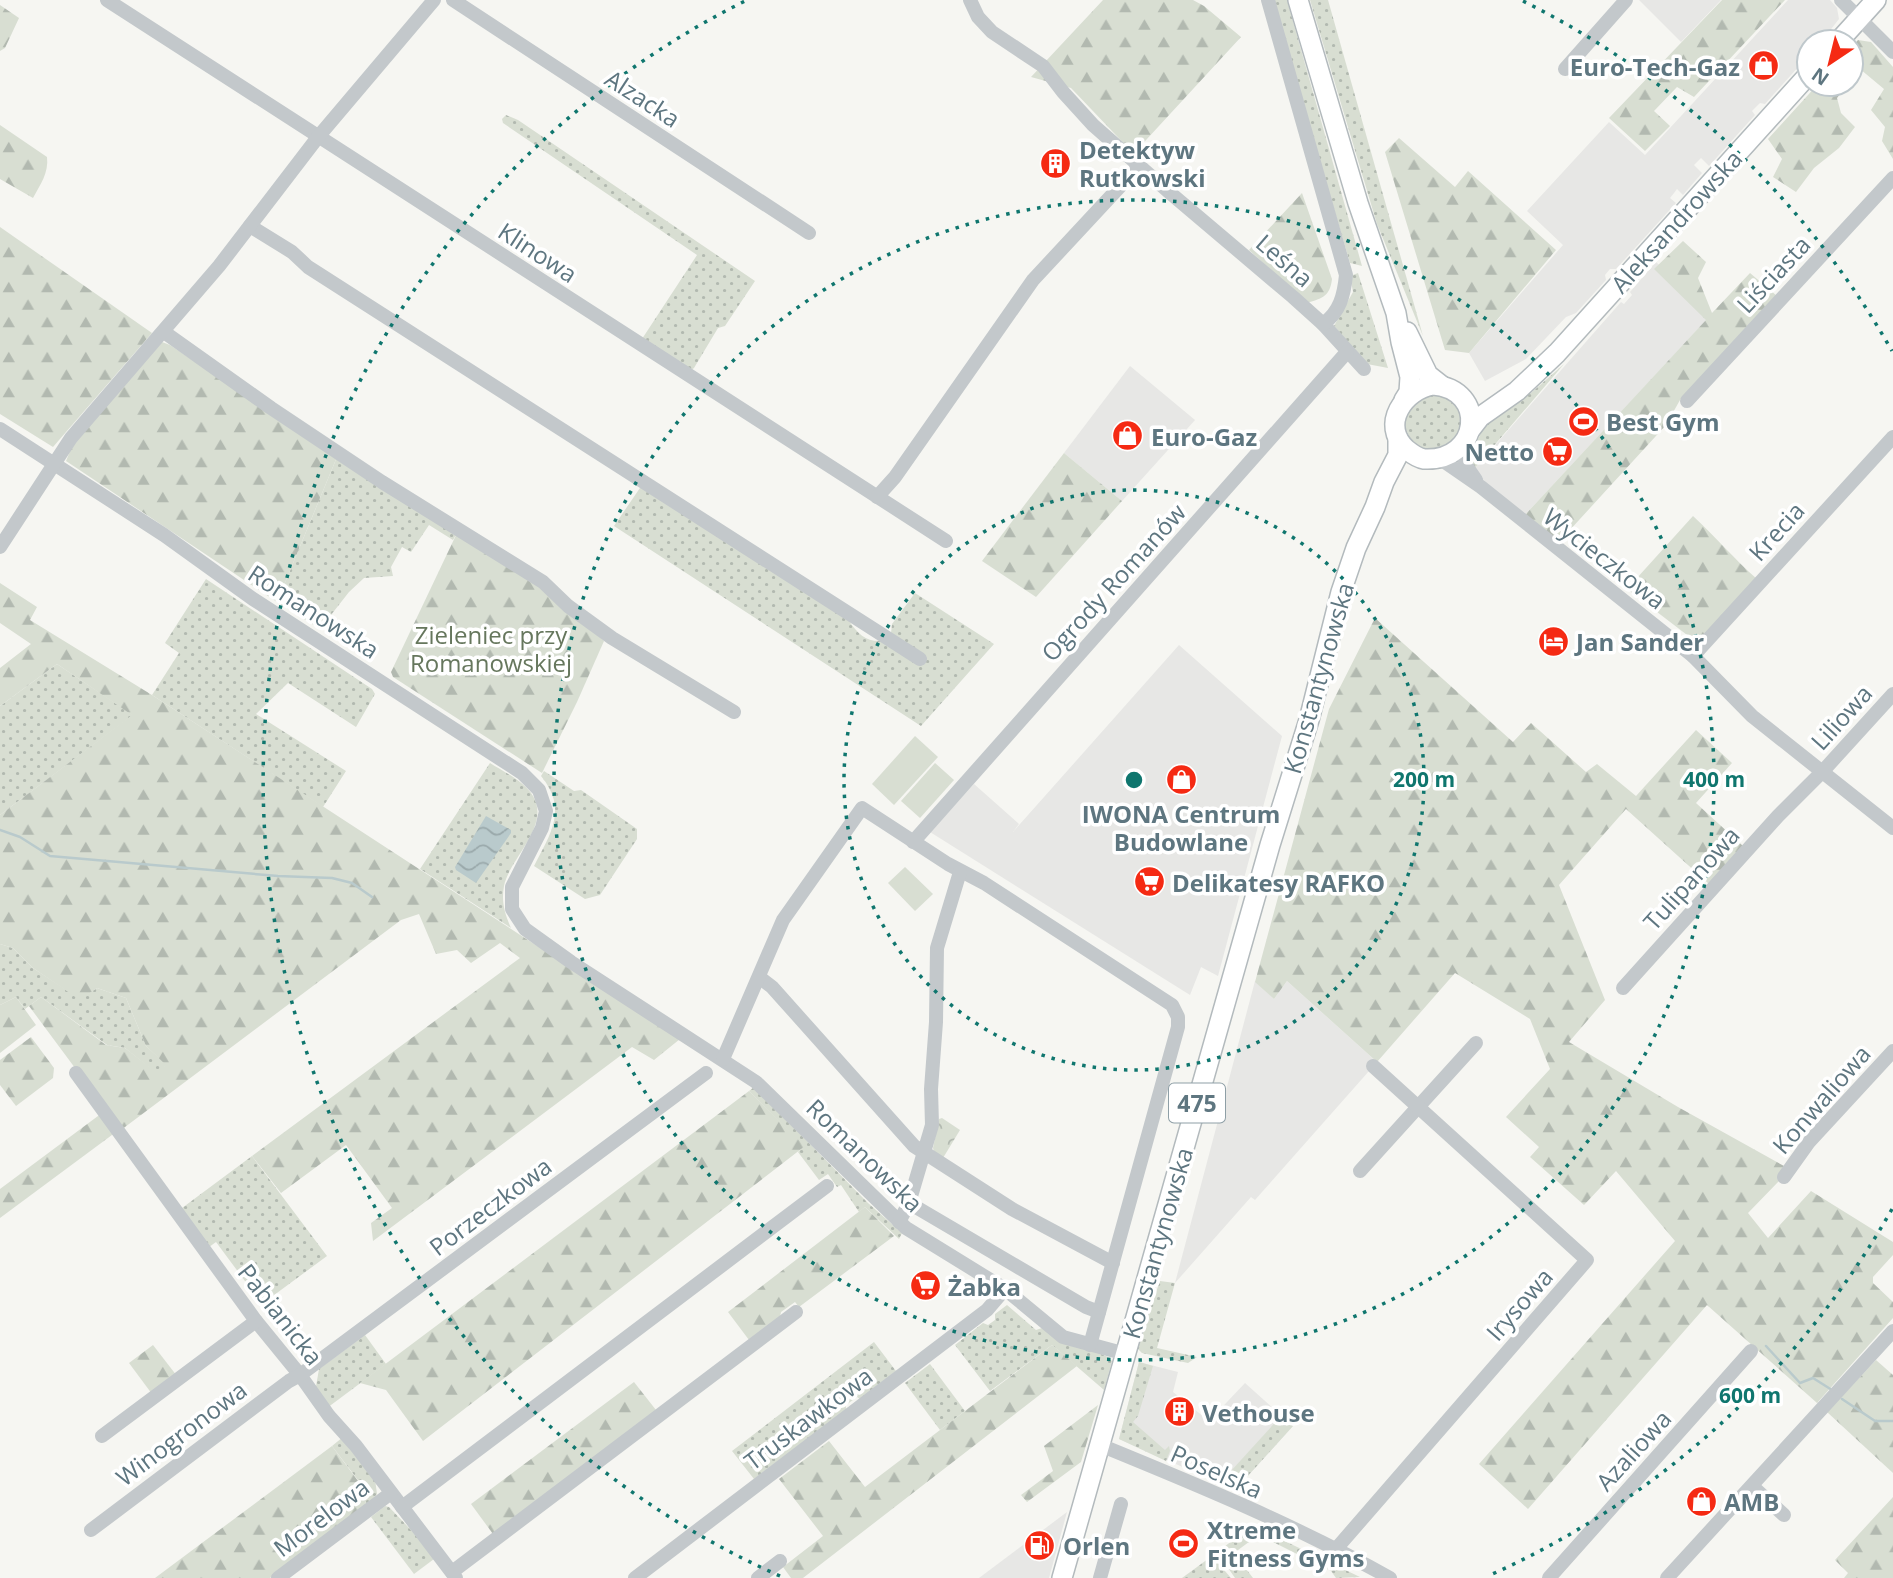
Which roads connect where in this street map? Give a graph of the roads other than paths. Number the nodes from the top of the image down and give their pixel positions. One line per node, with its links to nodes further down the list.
1 (107, 0): 15 (street, Klinowa)
2 (434, 0): 15 (street)
3 (453, 0): 19 (street, Alzacka)
4 (971, 0): 16 (street, Leśna)
5 (1268, 0): 21 (street)
6 (1298, 0): 20 (main road)
7 (1626, 0): 13 (street)
8 (1841, 0): 10 (street)
9 (1876, 0): 10 (main road)
10 (1859, 18): 11 (main road); 12 (street)
11 (1850, 28)
12 (1893, 52)
13 (1564, 69)
14 (1795, 89): 24 (main road, Aleksandrowska / 475)
15 (318, 137): 18 (street); 37 (street, Klinowa)
16 (1139, 166): 21 (street, Leśna); 37 (street)
17 (1893, 177): 29 (street, Liściasta)
18 (250, 226): 22 (street); 42 (street)
19 (809, 233)
20 (1396, 313): 26 (main road); 28 (main road)
21 (1323, 324): 23 (street, Leśna)
22 (164, 332): 35 (street); 44 (street)
23 (1347, 352): 25 (street, Leśna); 47 (street, Ogrody Romanów)
24 (1542, 368): 27 (main road, Aleksandrowska / 475); 32 (main road, Aleksandrowska / 475)
25 (1364, 369)
26 (1442, 386): 27 (main road); 28 (main road)
27 (1460, 396): 32 (main road)
28 (1404, 400): 33 (main road, 475)
29 (1687, 401)
30 (0, 429): 35 (street, Romanowska)
31 (1893, 437): 41 (street, Krecia)
32 (1466, 438): 34 (main road, 475); 36 (street, Wycieczkowa)
33 (1398, 440): 34 (main road); 38 (main road, Konstantynowska / 475)
34 (1431, 458): 36 (street, Wycieczkowa); 38 (main road, Konstantynowska / 475)
35 (54, 464): 40 (street); 53 (street, Romanowska)
36 (1480, 487): 41 (street, Wycieczkowa)
37 (877, 497): 39 (street, Klinowa)
38 (1375, 507): 72 (main road, Konstantynowska / 475)
39 (946, 541)
40 (0, 547)
41 (1693, 656): 45 (street, Wycieczkowa)
42 (920, 659)
43 (1893, 694): 45 (street, Liliowa)
44 (734, 712)
45 (1823, 771): 46 (street, Wycieczkowa); 50 (street, Tulipanowa)
46 (1893, 828)
47 (913, 842): 48 (street); 49 (street)
48 (960, 872): 58 (street); 64 (street)
49 (759, 977): 53 (street); 58 (street)
50 (1623, 988)
51 (1476, 1043): 57 (street)
52 (1893, 1051): 60 (street, Konwaliowa)
53 (723, 1059): 63 (street, Romanowska)
54 (1373, 1066): 57 (street, Irysowa)
55 (76, 1073): 68 (street, Pabianicka)
56 (706, 1073): 73 (street, Porzeczkowa)
57 (1418, 1107): 59 (street); 82 (street, Irysowa)
58 (925, 1152): 62 (street); 64 (street)
59 (1360, 1171)
60 (1784, 1177)
61 (827, 1186): 79 (street)
62 (909, 1203): 63 (street); 67 (street)
63 (899, 1222): 65 (street, Romanowska)
64 (1113, 1264): 67 (street)
65 (1005, 1290): 70 (street, Romanowska); 87 (street, Truskawkowa)
66 (796, 1312): 84 (street)
67 (1099, 1312): 70 (street)
68 (256, 1321): 73 (street, Pabianicka); 74 (street)
69 (1893, 1331): 76 (street)
70 (1090, 1345): 72 (street, Romanowska)
71 (1751, 1351): 91 (street, Azaliowa)
72 (1126, 1354): 75 (main road, Konstantynowska / 475)
73 (300, 1375): 77 (street, Pabianicka); 81 (street, Winogronowa)
74 (102, 1436)
75 (1100, 1445): 82 (street, Poselska); 89 (main road, Konstantynowska / 475)
76 (1752, 1486): 80 (street); 92 (street)
77 (391, 1493): 79 (street, Pabianicka); 86 (street, Morelowa)
78 (1121, 1504): 90 (street)
79 (402, 1507): 84 (street, Pabianicka)
80 (1784, 1515)
81 (91, 1530)
82 (1336, 1549): 85 (street, Poselska)
83 (780, 1561): 88 (street)
84 (454, 1575)
85 (1383, 1576)
86 (278, 1578)
87 (635, 1578)
88 (758, 1578)
89 (1062, 1578)
90 (1100, 1578)
91 (1549, 1578)
92 (1667, 1578)

